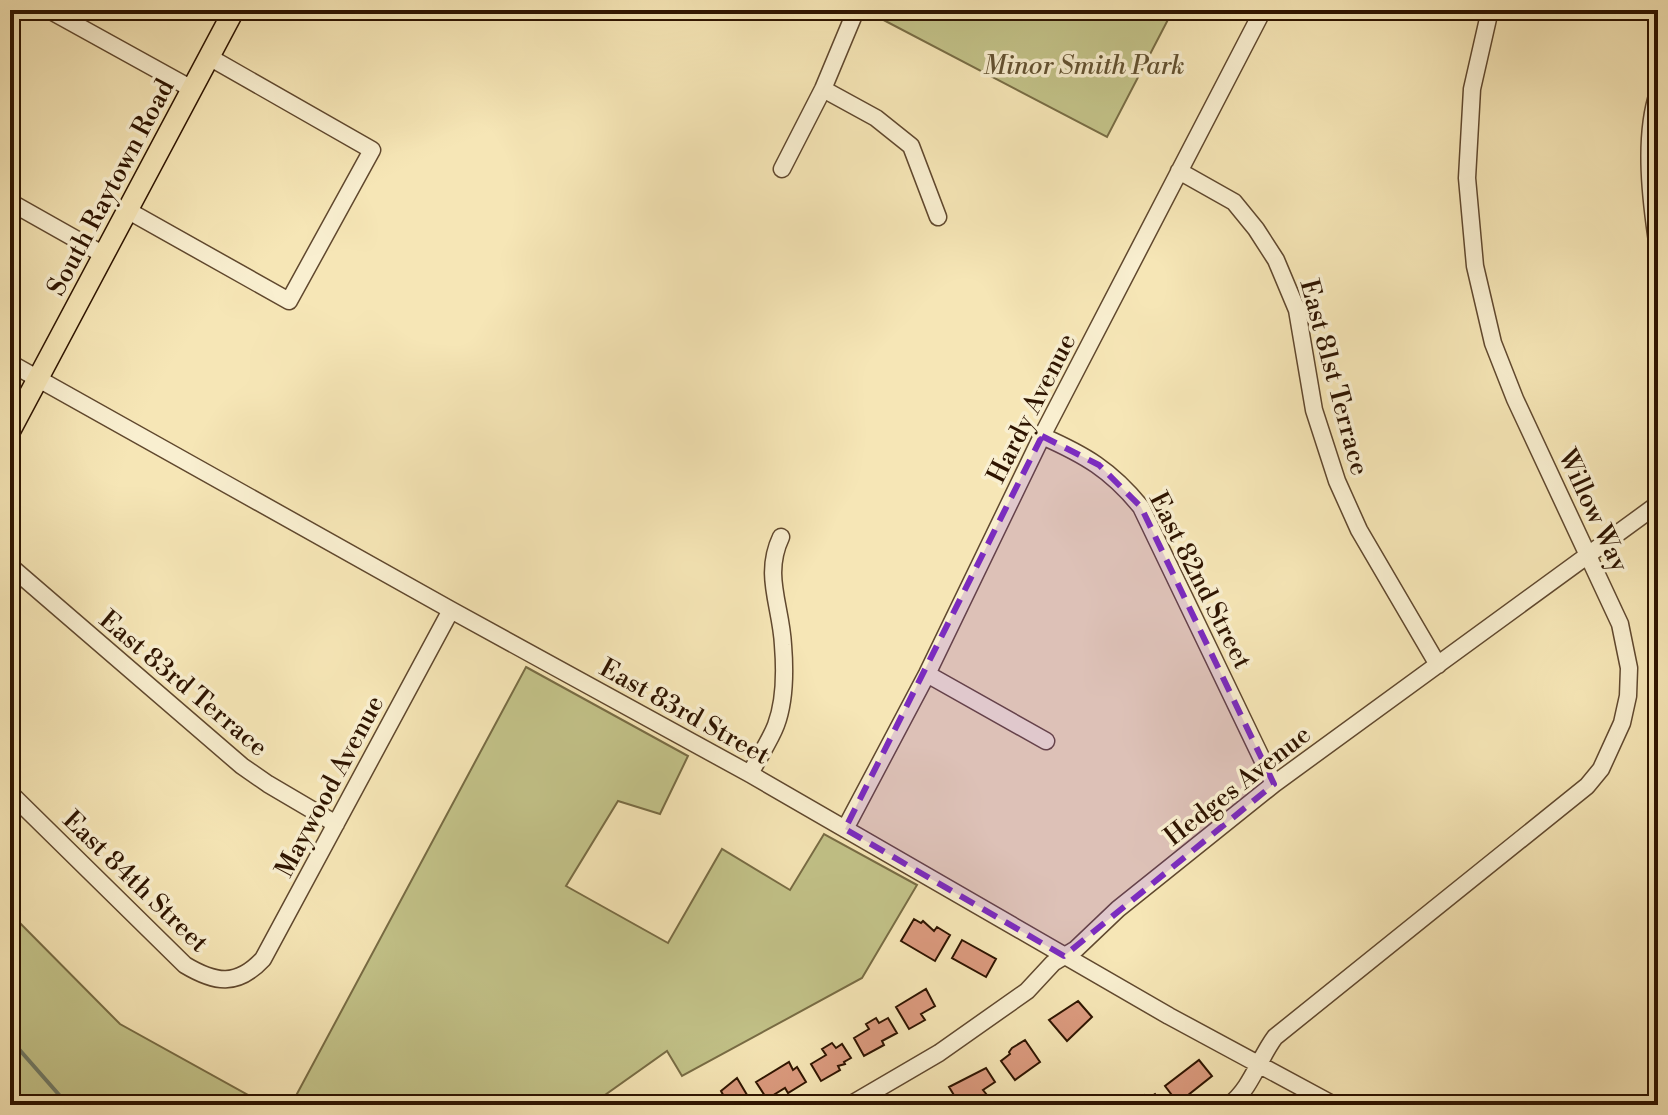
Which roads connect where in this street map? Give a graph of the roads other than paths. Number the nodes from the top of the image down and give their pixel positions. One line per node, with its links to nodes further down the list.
1 (49, 10): 7 (street)
2 (234, 10): 6 (main road, South Raytown Road)
3 (856, 10): 8 (street)
4 (1263, 10): 11 (street, Hardy Avenue)
5 (1490, 10): 23 (street, Willow Way)
6 (209, 57): 7 (main road, South Raytown Road); 13 (street)
7 (192, 89): 13 (main road, South Raytown Road)
8 (823, 89): 10 (street); 14 (street)
9 (1658, 93): 15 (street)
10 (782, 169)
11 (1179, 171): 20 (street, Hardy Avenue); 26 (street, East 81st Terrace)
12 (10, 202): 16 (street)
13 (127, 210): 16 (main road, South Raytown Road)
14 (938, 217)
15 (1658, 248)
16 (104, 255): 18 (main road, South Raytown Road)
17 (10, 363): 18 (street, East 83rd Street)
18 (38, 379): 19 (main road, South Raytown Road); 25 (street, East 83rd Street)
19 (10, 431)
20 (1042, 436): 27 (street, Hardy Avenue); 30 (street, East 82nd Street)
21 (1658, 504): 23 (street, Hedges Avenue)
22 (781, 537): 29 (street)
23 (1589, 555): 26 (street, Hedges Avenue); 36 (street, Willow Way)
24 (10, 566): 32 (street, East 83rd Terrace)
25 (451, 610): 29 (street, East 83rd Street); 32 (street, Maywood Avenue)
26 (1438, 665): 30 (street, Hedges Avenue)
27 (927, 674): 28 (street); 33 (street, Hardy Avenue)
28 (1046, 741)
29 (750, 774): 33 (street, East 83rd Street)
30 (1274, 784): 34 (street, Hedges Avenue)
31 (10, 793): 35 (street, East 84th Street)
32 (336, 824): 35 (street, Maywood Avenue)
33 (845, 829): 34 (street, East 83rd Street)
34 (1064, 956): 36 (street, East 83rd Street); 37 (street, Hedges Avenue)
35 (239, 977)
36 (1258, 1063): 38 (street, Willow Way); 39 (street, East 83rd Street)
37 (850, 1105)
38 (1229, 1105)
39 (1334, 1105)

